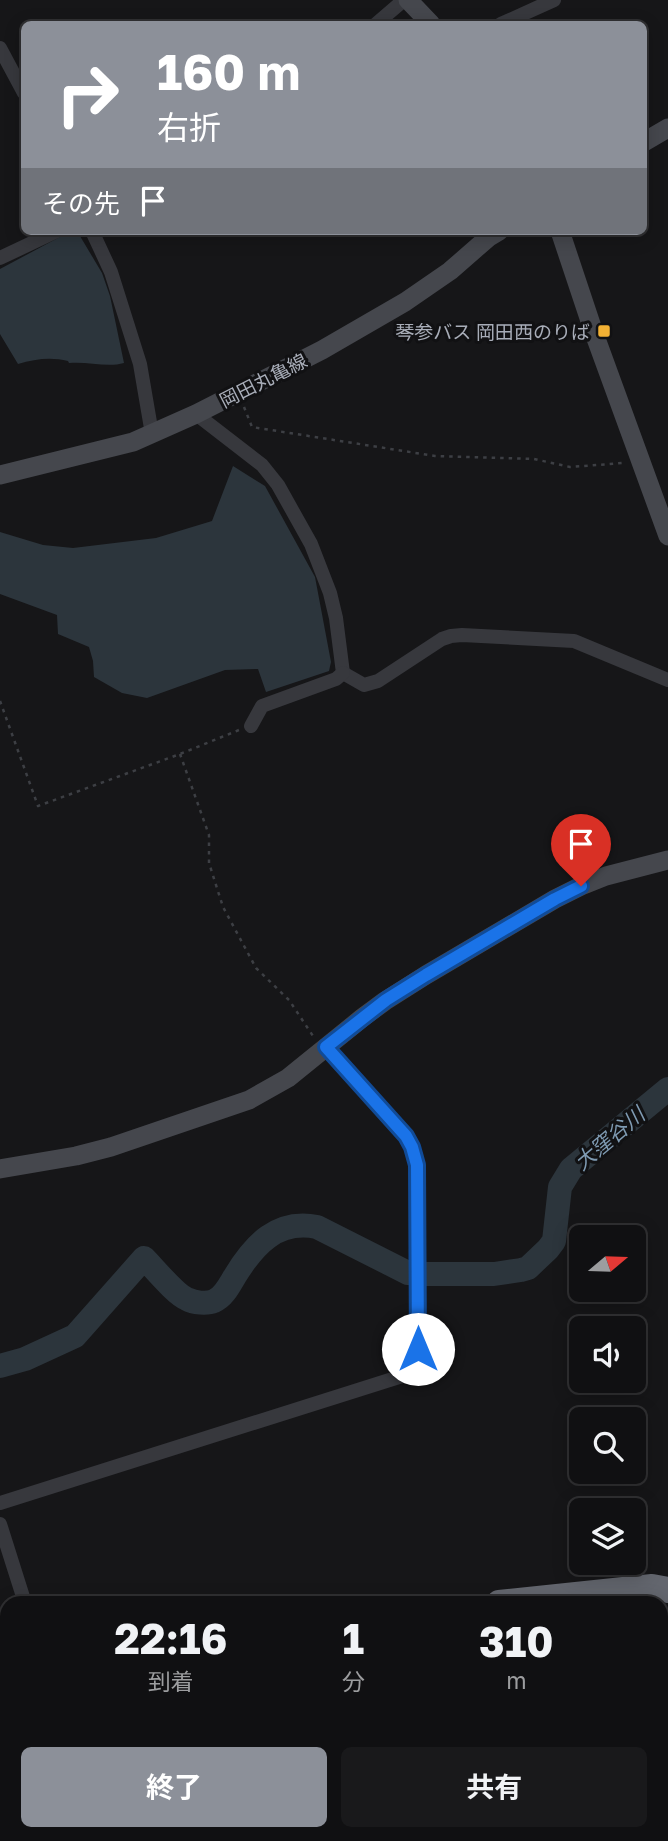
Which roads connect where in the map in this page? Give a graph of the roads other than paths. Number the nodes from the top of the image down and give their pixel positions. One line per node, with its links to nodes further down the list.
1 (406, 0): 3 (street); 4 (street)
2 (554, 0): 5 (street)
3 (380, 21)
4 (428, 21)
5 (508, 21)
6 (0, 48): 7 (street)
7 (21, 87)
8 (668, 128): 9 (street)
9 (647, 140)
10 (48, 235): 14 (street)
11 (94, 235): 16 (street)
12 (492, 235): 15 (street, 岡田丸亀線)
13 (561, 235): 18 (street)
14 (0, 257)
15 (196, 414): 16 (street, 岡田丸亀線); 19 (street)
16 (152, 434): 17 (street, 岡田丸亀線)
17 (0, 475)
18 (668, 536)
19 (343, 673): 20 (street); 21 (street)
20 (668, 680)
21 (251, 726)
22 (668, 860): 23 (street)
23 (324, 1049): 24 (street); 25 (street)
24 (0, 1169)
25 (0, 1503)
26 (0, 1524): 28 (street)
27 (668, 1590): 29 (highway)
28 (23, 1596)
29 (566, 1596)

